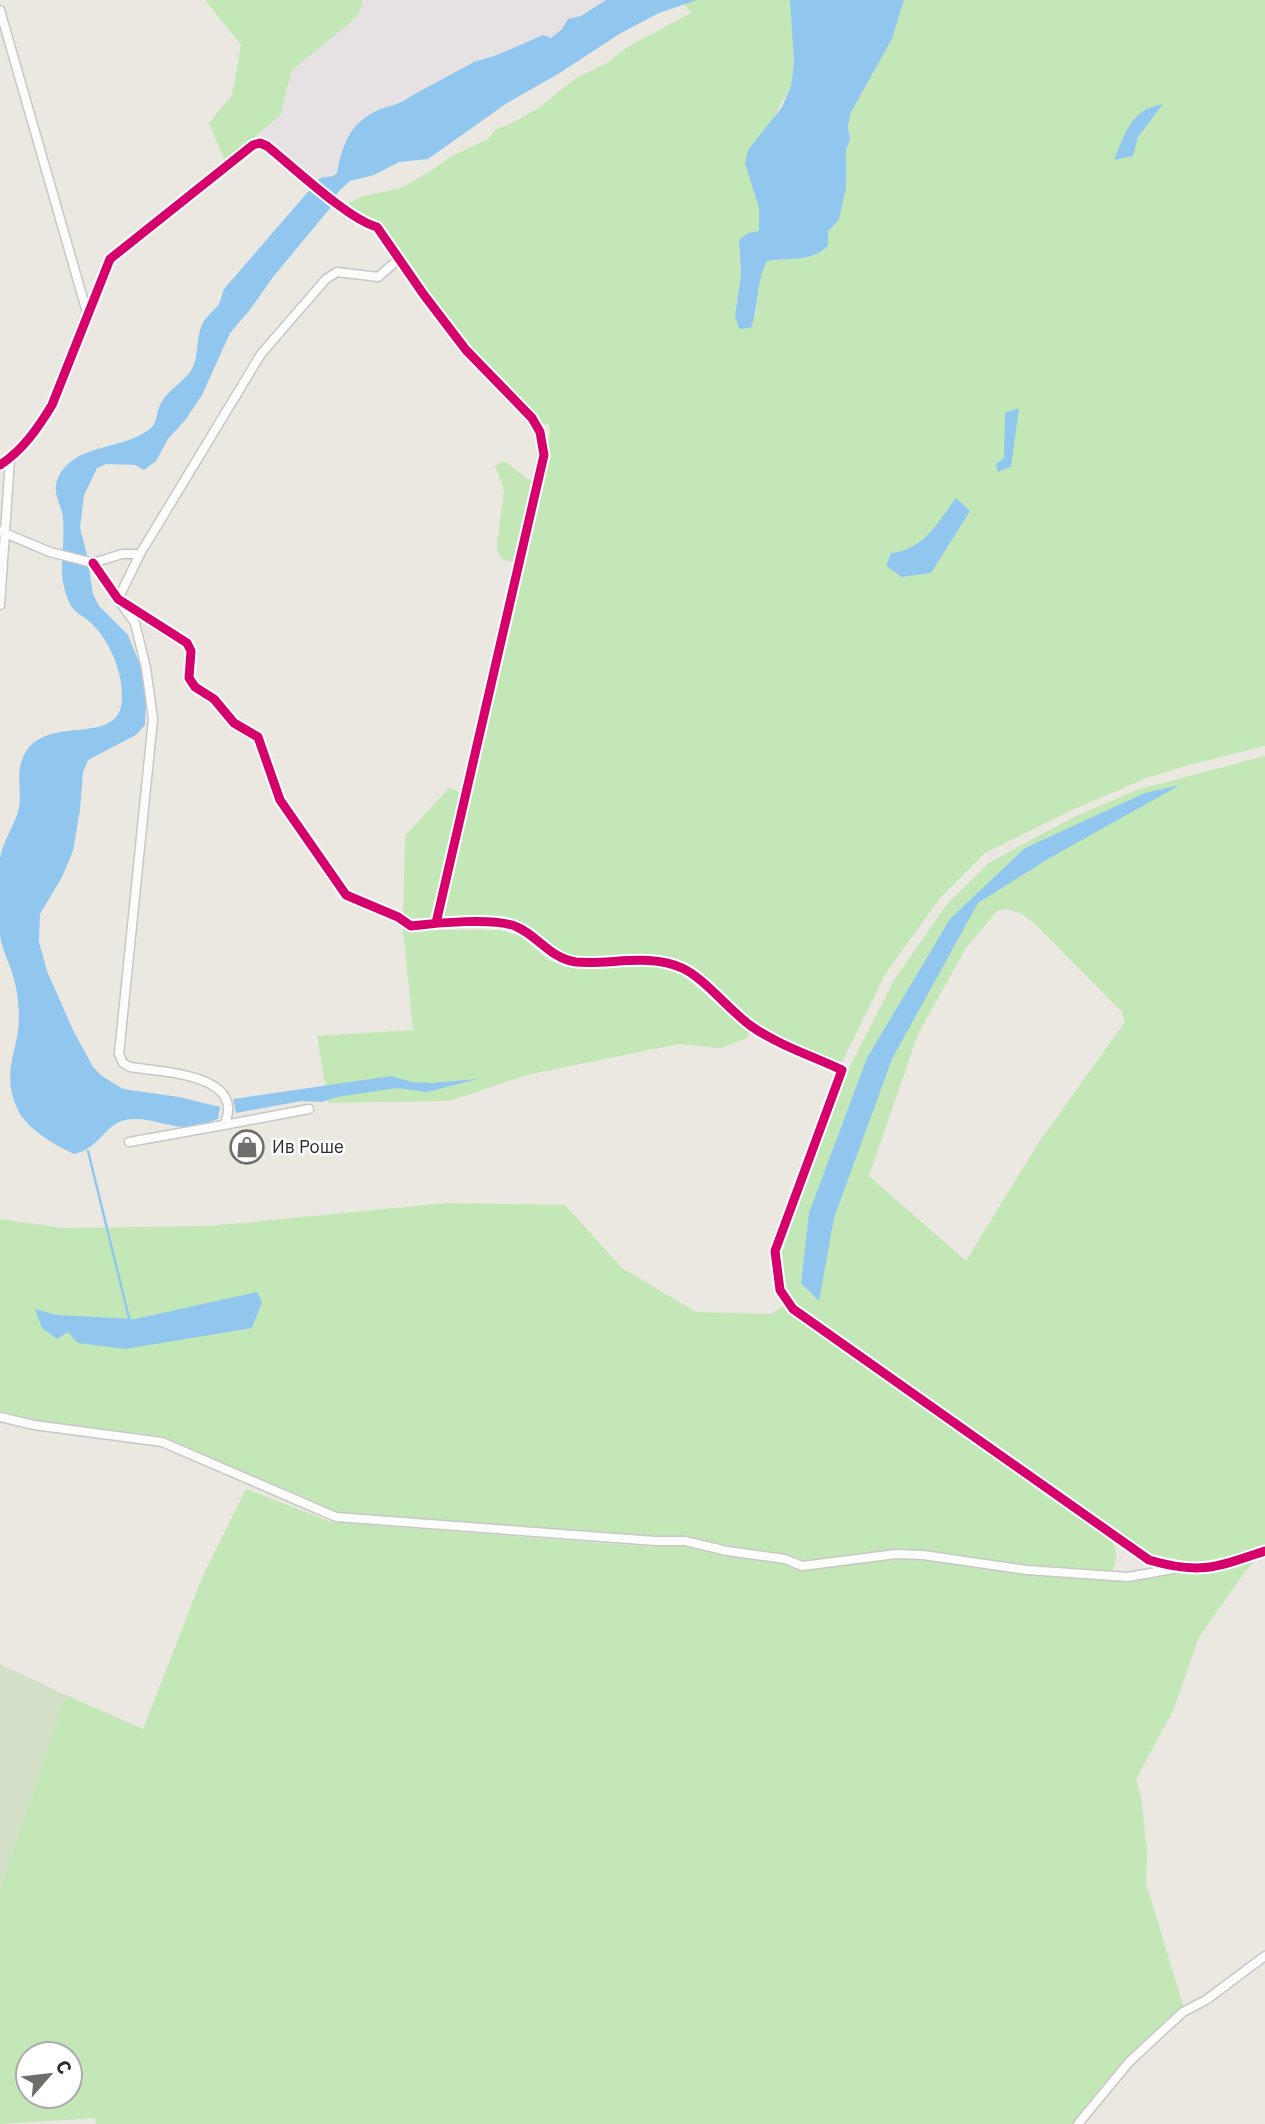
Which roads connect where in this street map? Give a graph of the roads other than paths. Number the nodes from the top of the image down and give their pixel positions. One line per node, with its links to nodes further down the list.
1 (0, 10): 3 (street)
2 (399, 259): 3 (street); 7 (street); 11 (street)
3 (88, 316): 4 (street)
4 (10, 458): 5 (street); 6 (street)
5 (0, 465)
6 (3, 533): 8 (street); 10 (street)
7 (141, 554): 8 (street); 9 (street)
8 (93, 563): 9 (street)
9 (118, 599): 11 (street); 13 (street)
10 (0, 605)
11 (436, 923): 17 (street)
12 (309, 1109): 13 (street)
13 (224, 1125): 14 (street)
14 (129, 1142)
15 (0, 1417): 17 (street)
16 (1265, 1551): 17 (street)
17 (1176, 1568)
18 (1265, 1956): 19 (street)
19 (1079, 2124)

